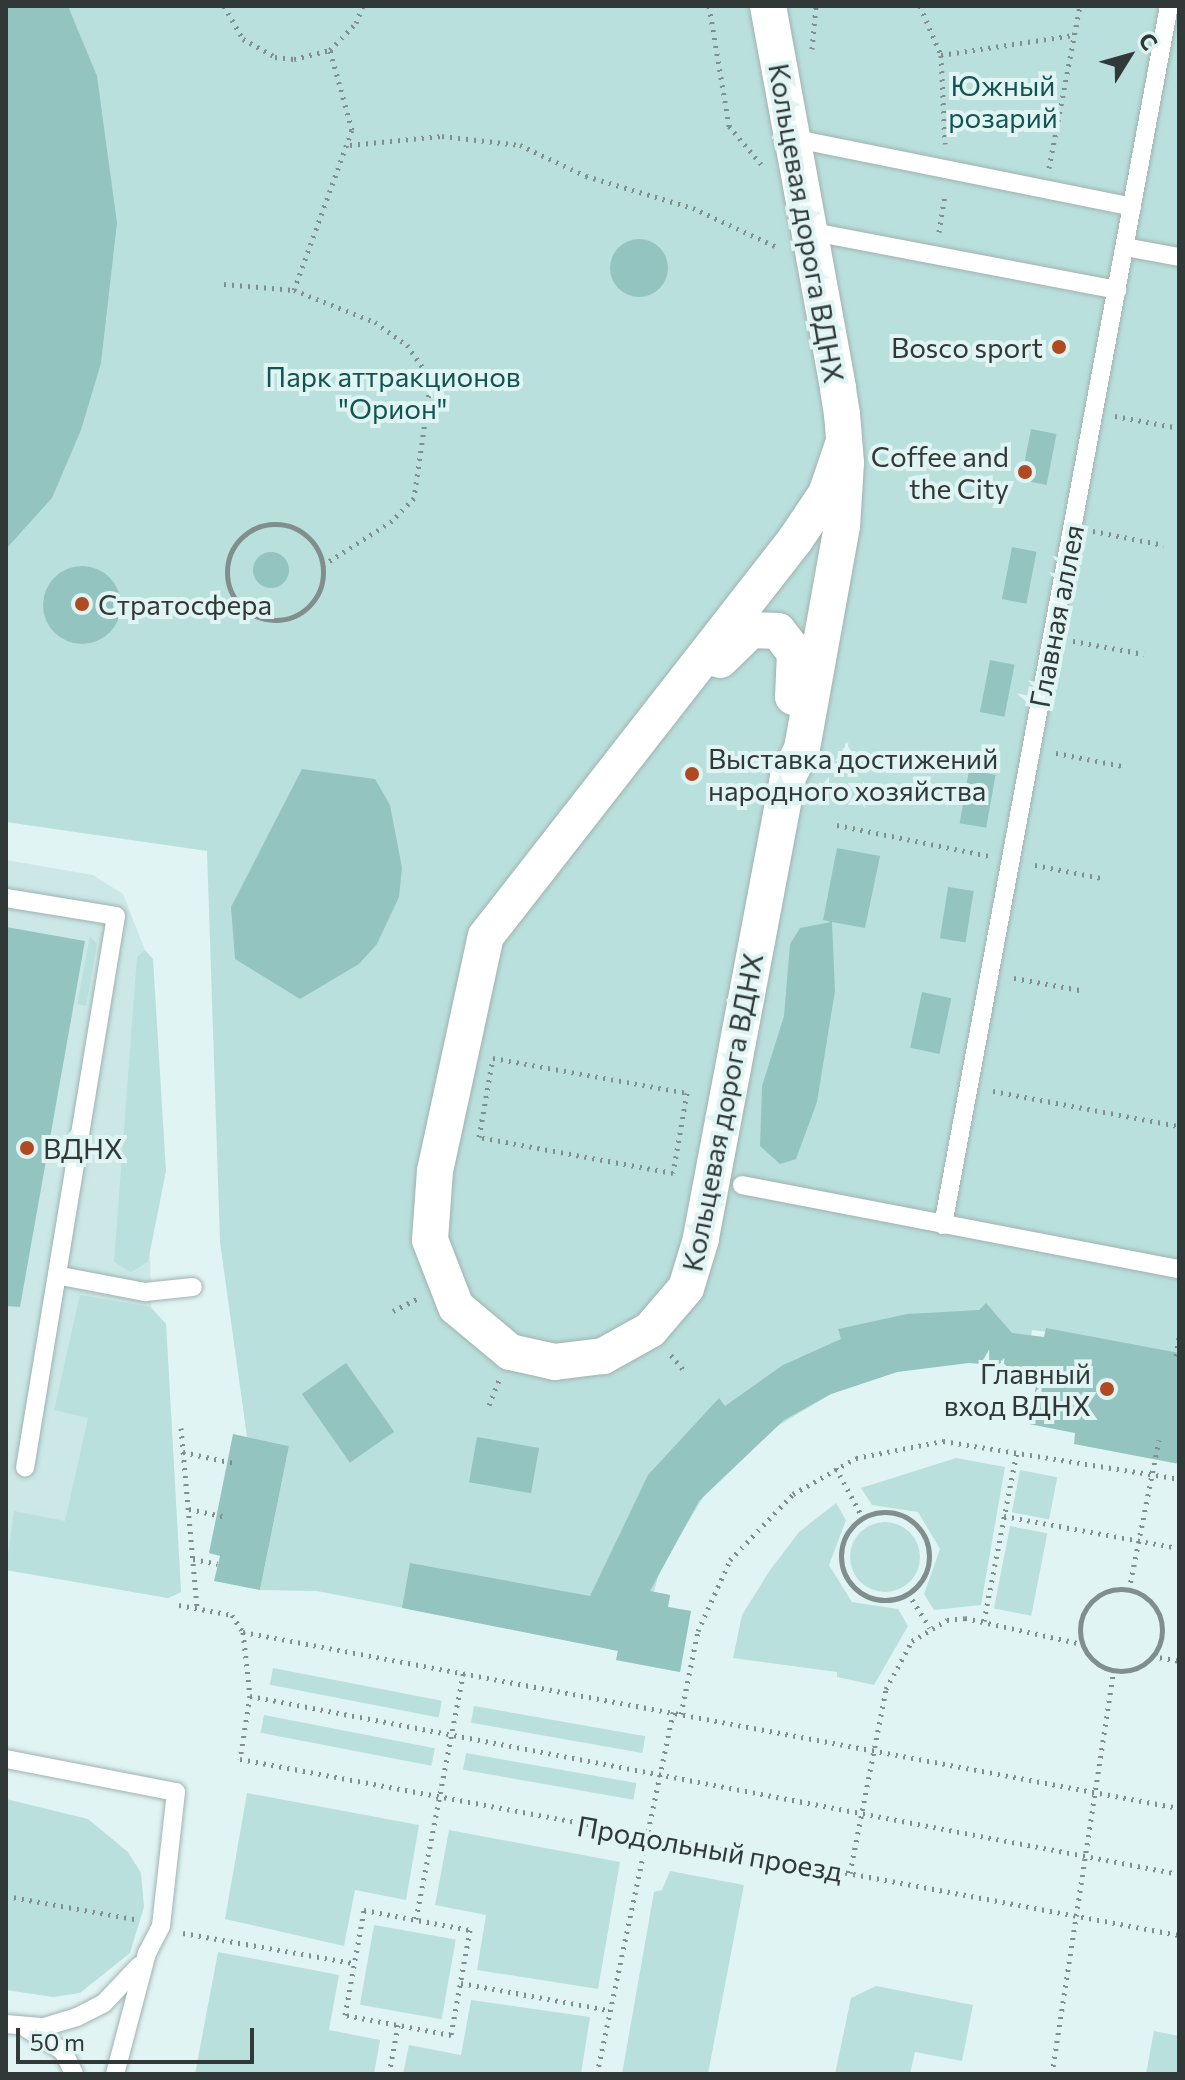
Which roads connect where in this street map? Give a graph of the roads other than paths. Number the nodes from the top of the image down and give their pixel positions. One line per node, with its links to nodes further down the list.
1 (768, 6): 3 (street, Кольцевая дорога ВДНХ)
2 (1169, 6): 4 (lane, Главная аллея)
3 (791, 138): 4 (lane); 6 (street, Кольцевая дорога ВДНХ)
4 (1132, 207): 5 (lane, Главная аллея)
5 (1125, 247): 7 (lane); 8 (lane, Главная аллея)
6 (811, 248): 8 (lane); 9 (street, Кольцевая дорога ВДНХ)
7 (1179, 257)
8 (1117, 290): 14 (lane, Главная аллея)
9 (844, 441): 10 (street, Кольцевая дорога ВДНХ); 11 (street, Кольцевая дорога ВДНХ)
10 (652, 728): 11 (street); 11 (street, Кольцевая дорога ВДНХ)
11 (788, 777)
12 (6, 898): 16 (lane)
13 (742, 1185): 14 (lane)
14 (943, 1225): 15 (lane)
15 (1179, 1269)
16 (61, 1276): 17 (lane); 18 (lane)
17 (193, 1287)
18 (25, 1468)
19 (6, 1759): 20 (lane)
20 (147, 1953): 21 (lane); 23 (lane)
21 (15, 2025): 22 (lane)
22 (74, 2074)
23 (115, 2074)

